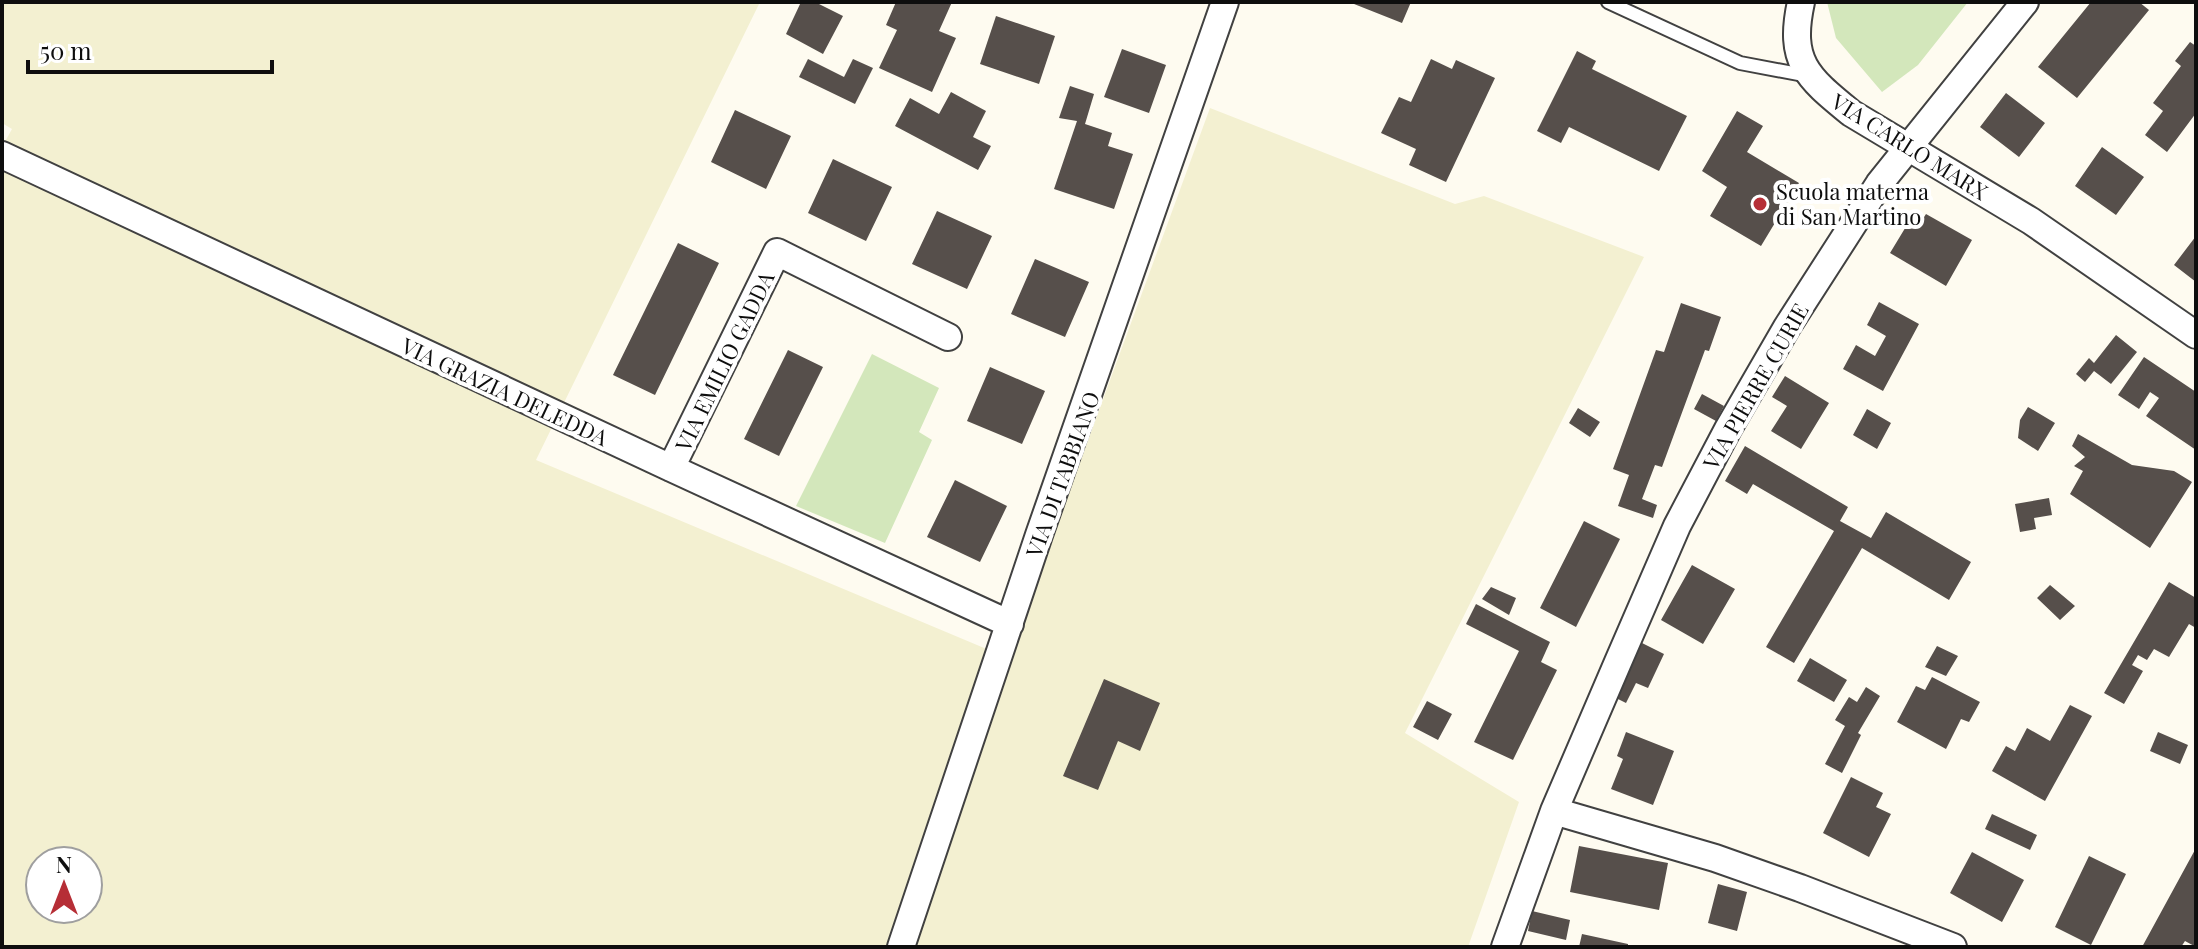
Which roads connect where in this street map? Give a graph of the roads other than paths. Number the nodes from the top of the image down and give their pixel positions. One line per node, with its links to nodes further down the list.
1 (1225, 2): 11 (street, VIA DI TABBIANO)
2 (1608, 2): 5 (lane)
3 (1801, 2): 5 (street)
4 (2025, 2): 6 (street, VIA PIERRE CURIE)
5 (1809, 76): 6 (street, VIA CARLO MARX)
6 (1908, 149): 8 (street, VIA CARLO MARX); 12 (street, VIA PIERRE CURIE)
7 (2, 155): 10 (street, VIA GRAZIA DELEDDA)
8 (2196, 335)
9 (948, 337): 10 (street, VIA EMILIO GADDA)
10 (671, 468): 11 (street, VIA GRAZIA DELEDDA)
11 (1010, 624): 13 (street, VIA DI TABBIANO)
12 (1554, 811): 14 (street, VIA PIERRE CURIE); 15 (street)
13 (901, 947)
14 (1505, 947)
15 (1953, 947)

